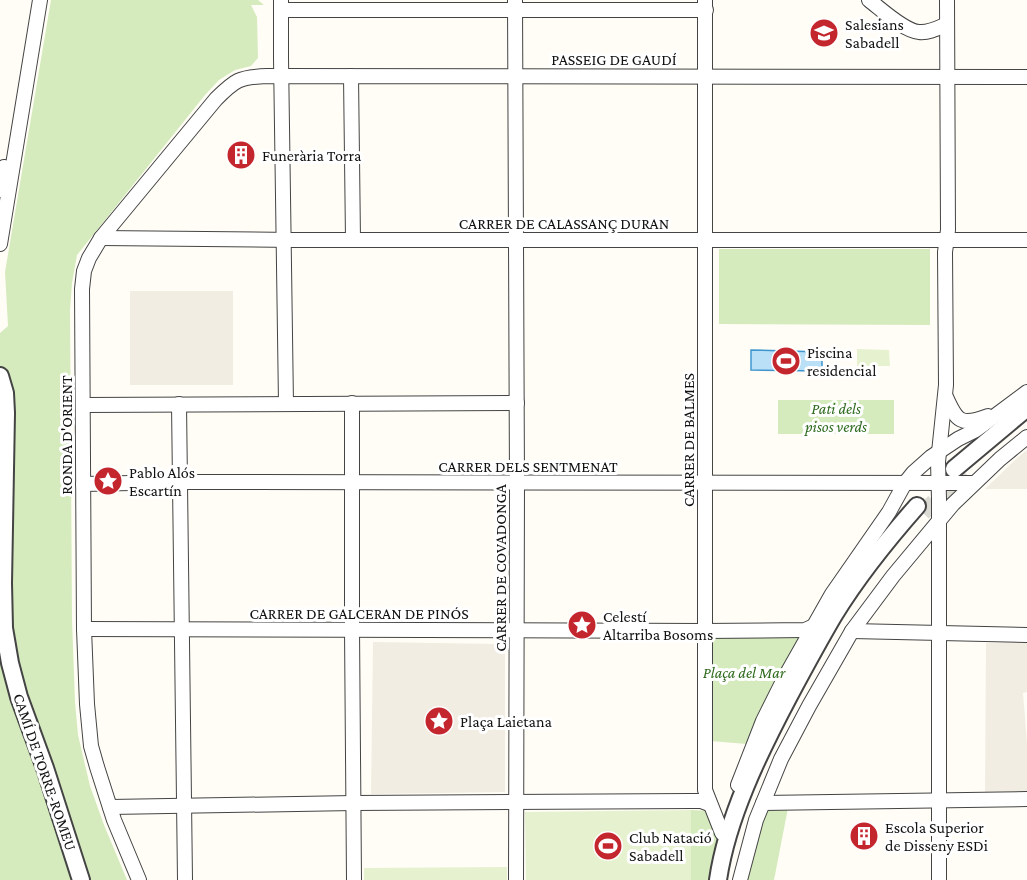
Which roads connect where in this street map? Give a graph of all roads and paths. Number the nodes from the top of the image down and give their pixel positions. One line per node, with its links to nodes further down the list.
1 (40, 0): 19 (street)
2 (393, 0): 11 (street)
3 (609, 0): 10 (street)
4 (869, 0): 12 (street)
5 (947, 0): 12 (street)
6 (281, 5): 7 (street); 13 (street)
7 (328, 5): 11 (street)
8 (514, 5): 10 (street); 11 (street); 15 (street, CARRER DE COVADONGA)
9 (706, 5): 10 (street); 16 (street, CARRER DE BALMES)
10 (622, 9)
11 (410, 10)
12 (947, 24): 17 (street)
13 (281, 76): 14 (street, PASSEIG DE GAUDÍ); 21 (street, RONDA D'ORIENT); 23 (street)
14 (351, 76): 15 (street, PASSEIG DE GAUDÍ); 24 (street)
15 (516, 76): 16 (street, PASSEIG DE GAUDÍ); 22 (street, CARRER DE COVADONGA)
16 (706, 76): 17 (street, PASSEIG DE GAUDÍ); 25 (street, CARRER DE BALMES)
17 (946, 76): 18 (street, PASSEIG DE GAUDÍ); 26 (street)
18 (1027, 77)
19 (20, 122): 20 (street); 28 (street)
20 (0, 190)
21 (101, 238): 23 (street, CARRER DE CALASSANÇ DURAN); 36 (street, RONDA D'ORIENT)
22 (517, 239): 24 (street, CARRER DE CALASSANÇ DURAN); 25 (street, CARRER DE CALASSANÇ DURAN); 33 (street, CARRER DE COVADONGA)
23 (283, 240): 24 (street, CARRER DE CALASSANÇ DURAN); 35 (street)
24 (353, 240)
25 (704, 240): 26 (street, CARRER DE CALASSANÇ DURAN); 45 (street, CARRER DE BALMES)
26 (946, 240): 27 (street, CARRER DE CALASSANÇ DURAN); 31 (street)
27 (1027, 240)
28 (0, 244)
29 (0, 376): 69 (street, CAMÍ DE TORRE-ROMEU)
30 (1027, 392): 38 (street)
31 (946, 397): 38 (street); 41 (street)
32 (352, 403): 33 (street); 35 (street); 44 (street)
33 (517, 403): 46 (street, CARRER DE COVADONGA)
34 (179, 404): 35 (street); 36 (street); 43 (street)
35 (286, 404)
36 (84, 405): 48 (street, RONDA D'ORIENT)
37 (1027, 408): 42 (street)
38 (1003, 409): 41 (street)
39 (1027, 419): 42 (street)
40 (1027, 437): 42 (street)
41 (939, 452): 42 (street); 47 (street)
42 (954, 476): 47 (street, CARRER DELS SENTMENAT); 49 (street); 49 (street)
43 (180, 482): 44 (street, CARRER DELS SENTMENAT); 48 (street, CARRER DELS SENTMENAT); 53 (street)
44 (353, 482): 46 (street, CARRER DELS SENTMENAT); 52 (street)
45 (705, 482): 46 (street, CARRER DELS SENTMENAT); 47 (street, CARRER DELS SENTMENAT); 55 (street, CARRER DE BALMES)
46 (517, 483): 54 (street, CARRER DE COVADONGA)
47 (905, 483): 50 (street)
48 (83, 484): 51 (street, RONDA D'ORIENT)
49 (939, 521): 56 (street); 57 (street)
50 (814, 626): 55 (street, CARRER DE GALCERAN DE PINÓS); 68 (street)
51 (84, 629): 53 (street, CARRER DE GALCERAN DE PINÓS); 66 (street, RONDA D'ORIENT)
52 (352, 629): 53 (street, CARRER DE GALCERAN DE PINÓS); 54 (street, CARRER DE GALCERAN DE PINÓS); 61 (street)
53 (182, 630): 65 (street)
54 (516, 630): 55 (street, CARRER DE GALCERAN DE PINÓS); 62 (street, CARRER DE COVADONGA)
55 (704, 631): 64 (street, CARRER DE BALMES)
56 (852, 631): 57 (street); 63 (street)
57 (939, 634): 58 (street); 60 (street)
58 (1027, 635)
59 (1027, 799): 60 (street)
60 (940, 801): 63 (street); 79 (street)
61 (354, 803): 62 (street); 65 (street); 72 (street)
62 (516, 803): 64 (street); 73 (street, CARRER DE COVADONGA)
63 (763, 803): 67 (street)
64 (710, 804): 68 (street, CARRER DE BALMES)
65 (184, 806): 66 (street); 71 (street)
66 (110, 807): 70 (street, RONDA D'ORIENT)
67 (755, 823): 77 (street); 78 (street)
68 (722, 833): 74 (street)
69 (81, 880)
70 (139, 880)
71 (185, 880)
72 (354, 880)
73 (516, 880)
74 (711, 880)
75 (718, 880): 76 (street)
76 (728, 880)
77 (733, 880)
78 (740, 880)
79 (939, 880)

